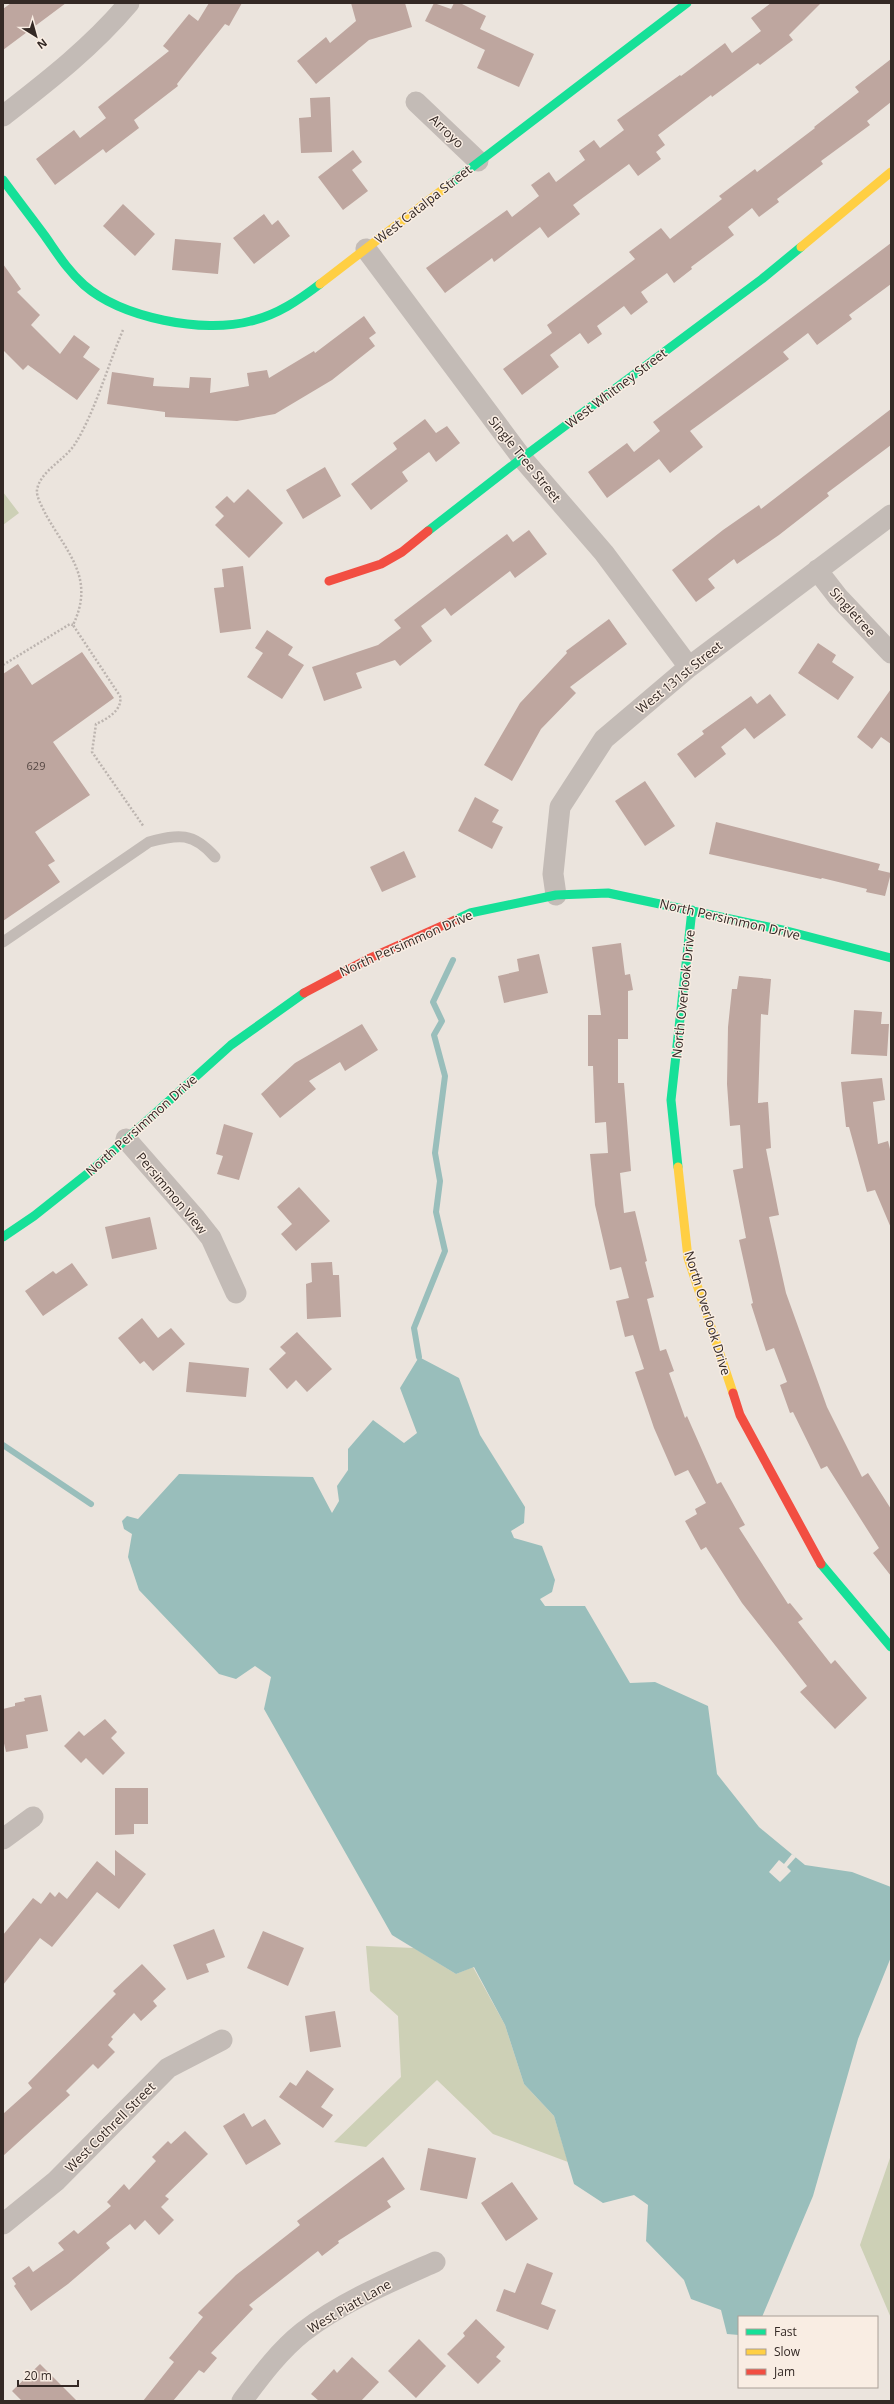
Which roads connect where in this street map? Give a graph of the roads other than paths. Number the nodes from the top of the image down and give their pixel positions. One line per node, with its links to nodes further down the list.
1 (129, 3): 4 (street)
2 (687, 3): 5 (street, West Catalpa Street)
3 (416, 102): 5 (street, Arroyo)
4 (3, 116)
5 (478, 160): 8 (street, West Catalpa Street)
6 (891, 172): 9 (street, West Whitney Street)
7 (3, 180): 8 (street, West Catalpa Street)
8 (366, 249): 9 (street, Single Tree Street)
9 (522, 458): 12 (street, West Whitney Street); 14 (street, Single Tree Street)
10 (891, 515): 11 (street, West 131st Street)
11 (817, 570): 13 (street, Singletree); 14 (street, West 131st Street)
12 (329, 581)
13 (891, 653)
14 (689, 667): 16 (street, West 131st Street)
15 (215, 856): 18 (lane)
16 (556, 895): 17 (street, North Persimmon Drive); 20 (street, North Persimmon Drive)
17 (692, 910): 19 (street, North Persimmon Drive); 23 (street, North Overlook Drive)
18 (3, 942)
19 (891, 958)
20 (126, 1139): 21 (street, North Persimmon Drive); 22 (street, Persimmon View)
21 (3, 1236)
22 (236, 1293)
23 (891, 1647)
24 (33, 1817): 25 (street)
25 (3, 1839)
26 (222, 2040): 27 (street, West Cothrell Street)
27 (3, 2224)
28 (435, 2262): 29 (street, West Piatt Lane)
29 (242, 2401)

